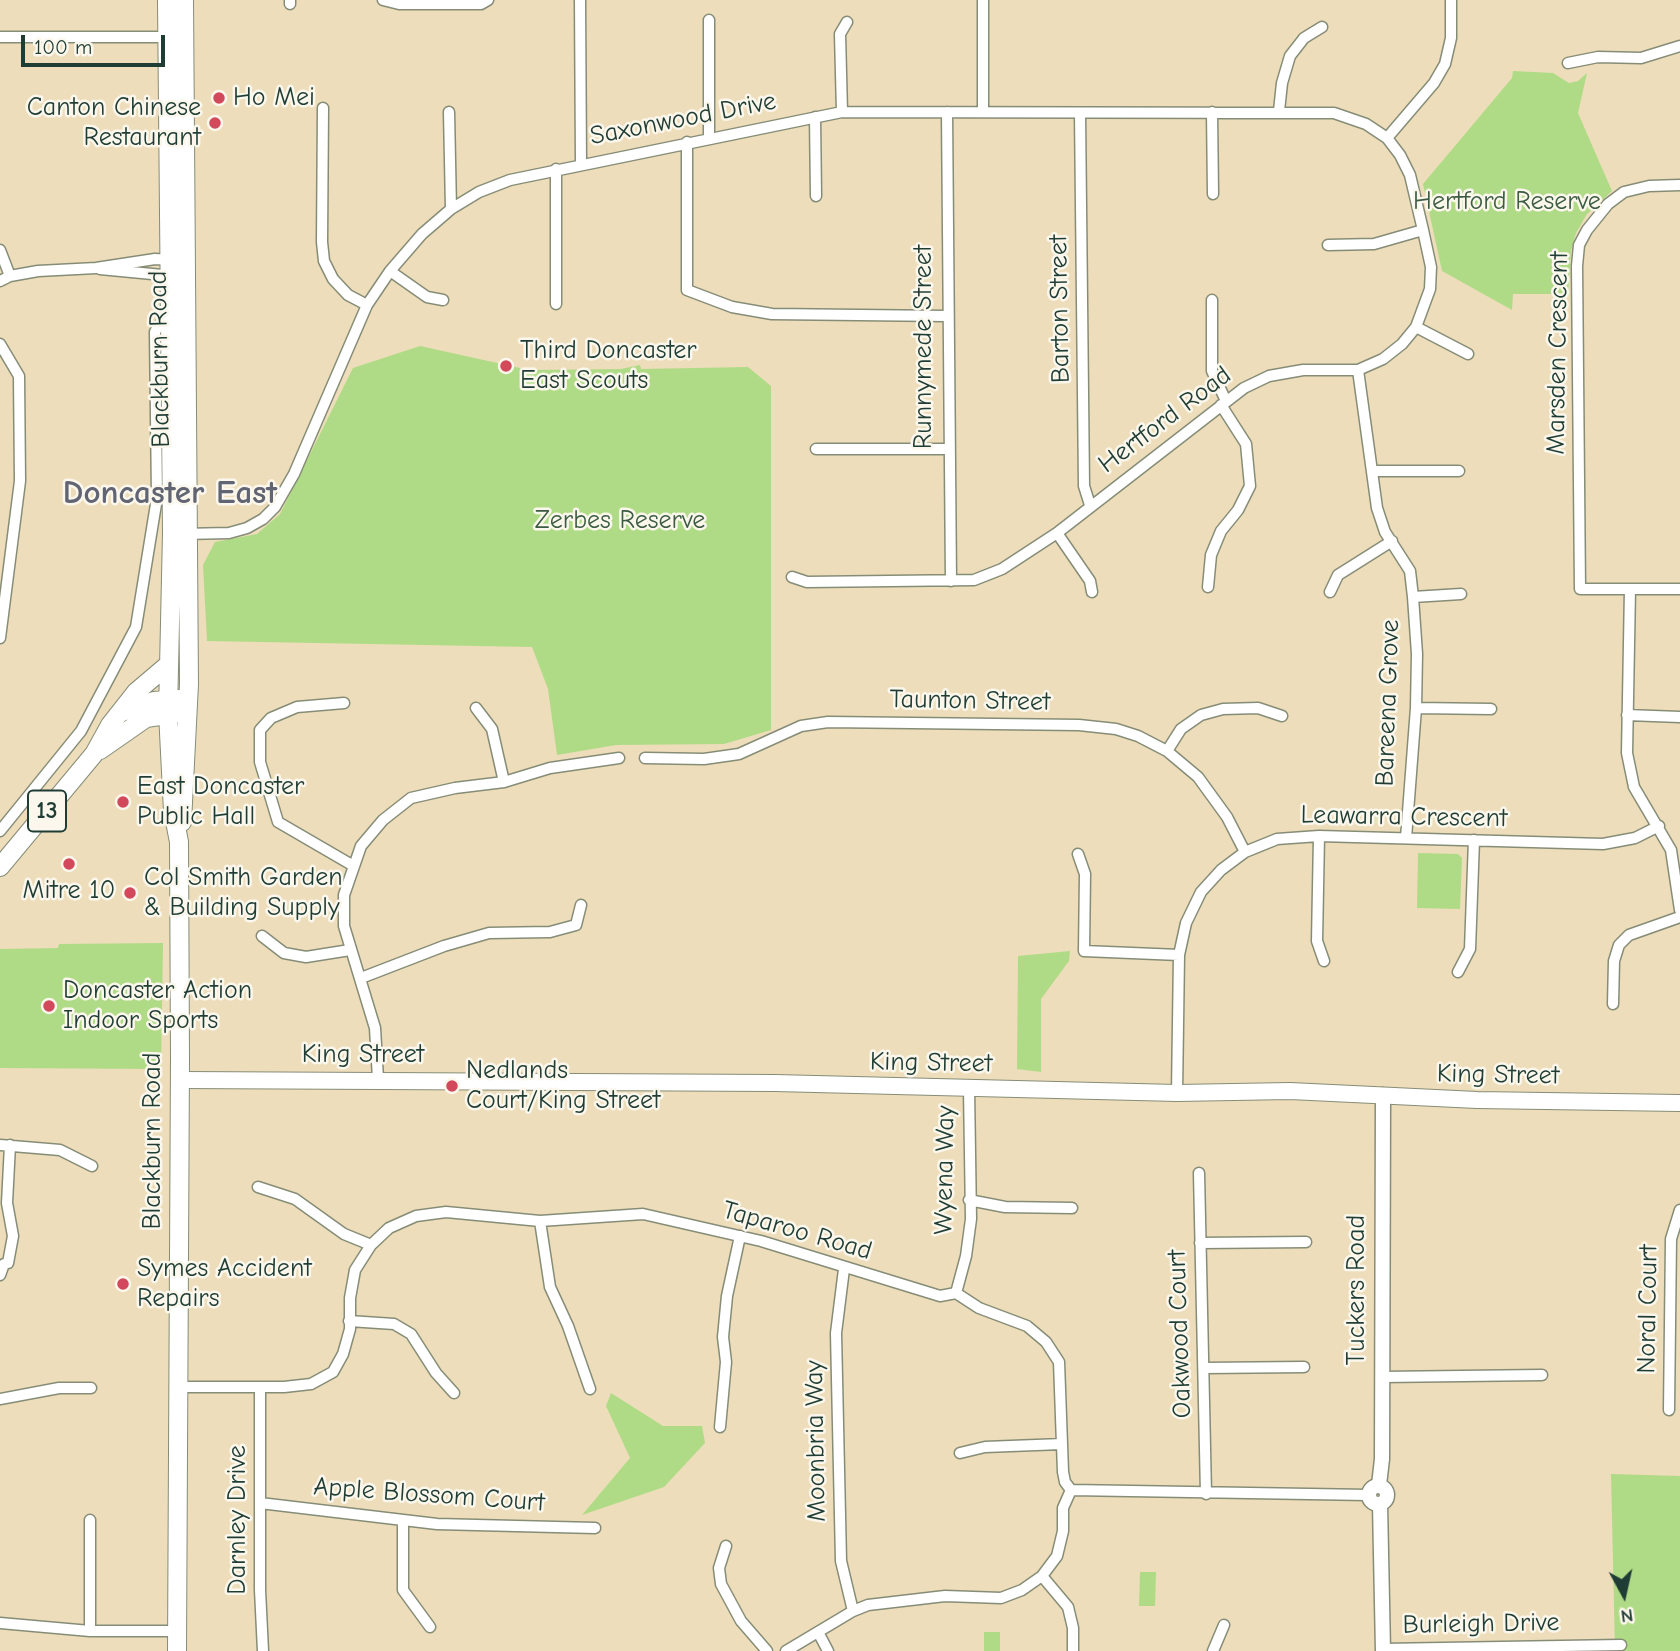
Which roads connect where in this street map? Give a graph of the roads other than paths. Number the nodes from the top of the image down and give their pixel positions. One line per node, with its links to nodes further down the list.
1 (167, 0): 12 (main road, Blackburn Road)
2 (184, 0): 12 (main road, Blackburn Road)
3 (383, 0): 4 (street)
4 (488, 0)
5 (580, 0): 27 (street)
6 (983, 0): 17 (street)
7 (1451, 0): 25 (street)
8 (709, 20): 24 (street)
9 (847, 22): 16 (street)
10 (1322, 27): 18 (street)
11 (0, 37): 12 (street)
12 (176, 37): 37 (main road, Blackburn Road)
13 (1680, 46): 14 (street)
14 (1568, 63)
15 (323, 108): 43 (street)
16 (842, 111): 20 (street, Saxonwood Drive); 23 (street, Saxonwood Drive)
17 (983, 111): 20 (street, Saxonwood Drive); 22 (street, Saxonwood Drive)
18 (1279, 111): 21 (street, Saxonwood Drive); 25 (street, Saxonwood Drive)
19 (449, 112): 32 (street)
20 (947, 112): 44 (street, Runnymede Street)
21 (1212, 112): 22 (street, Saxonwood Drive); 30 (street)
22 (1080, 113): 55 (street, Barton Street)
23 (815, 117): 24 (street, Saxonwood Drive); 31 (street)
24 (709, 137): 26 (street, Saxonwood Drive)
25 (1387, 138): 33 (street, Hertford Road)
26 (687, 142): 27 (street, Saxonwood Drive); 44 (street)
27 (581, 163): 28 (street, Saxonwood Drive)
28 (556, 169): 32 (street, Saxonwood Drive); 42 (street)
29 (1680, 186): 62 (street, Marsden Crescent)
30 (1213, 194)
31 (816, 196)
32 (452, 209): 38 (street, Saxonwood Drive)
33 (1423, 230): 34 (street); 46 (street, Hertford Road)
34 (1328, 245)
35 (0, 250): 39 (street)
36 (96, 268): 37 (street); 37 (street); 39 (street)
37 (177, 268): 45 (main road, Blackburn Road); 57 (main road, Blackburn Road)
38 (390, 271): 40 (street); 43 (street, Saxonwood Drive)
39 (5, 279)
40 (443, 300)
41 (1212, 300): 50 (street)
42 (556, 304)
43 (367, 306): 57 (street, Saxonwood Drive)
44 (946, 316): 52 (street, Runnymede Street)
45 (170, 318): 57 (main road, Blackburn Road); 86 (street)
46 (1416, 327): 48 (street); 49 (street, Hertford Road)
47 (0, 344): 68 (street)
48 (1468, 354)
49 (1358, 370): 50 (street, Hertford Road); 53 (street, Bareena Grove)
50 (1223, 403): 55 (street, Hertford Road); 61 (street)
51 (816, 449): 52 (street)
52 (947, 449): 60 (street, Runnymede Street)
53 (1373, 471): 54 (street); 58 (street, Bareena Grove)
54 (1459, 471)
55 (1090, 505): 56 (street, Hertford Road)
56 (1056, 533): 60 (street, Hertford Road); 64 (street)
57 (180, 534): 69 (main road, Blackburn Road); 70 (main road, Blackburn Road)
58 (1392, 541): 65 (street); 67 (street, Bareena Grove)
59 (792, 577): 60 (street, Hertford Road)
60 (951, 582)
61 (1208, 587)
62 (1630, 589): 63 (street); 77 (street)
63 (1680, 589)
64 (1092, 592)
65 (1330, 592)
66 (1461, 594): 67 (street)
67 (1413, 597): 74 (street, Bareena Grove)
68 (0, 638)
69 (169, 664): 72 (main road, Blackburn Road); 76 (main road, 13)
70 (189, 699): 72 (main road); 90 (main road, Blackburn Road)
71 (344, 703): 93 (street)
72 (169, 706): 76 (main road); 81 (main road, 13); 90 (main road, Blackburn Road)
73 (476, 708): 84 (street)
74 (1416, 708): 75 (street); 88 (street, Bareena Grove)
75 (1491, 709)
76 (121, 712): 81 (main road, 13)
77 (1628, 715): 79 (street); 85 (street)
78 (1282, 716): 80 (street)
79 (1680, 717)
80 (1167, 751): 83 (street, Taunton Street); 91 (street, Taunton Street)
81 (94, 754): 94 (main road, 13)
82 (619, 758): 84 (street)
83 (645, 758)
84 (504, 782): 93 (street)
85 (1659, 826): 89 (street, Leawarra Crescent); 96 (street)
86 (0, 831)
87 (1319, 836): 88 (street, Leawarra Crescent); 91 (street, Leawarra Crescent); 101 (street)
88 (1406, 838): 89 (street, Leawarra Crescent)
89 (1475, 840): 102 (street)
90 (178, 842): 106 (main road, Blackburn Road)
91 (1245, 852): 100 (street, Leawarra Crescent)
92 (1078, 854): 100 (street)
93 (352, 865): 99 (street)
94 (0, 867)
95 (581, 905): 103 (street)
96 (1680, 910)
97 (1680, 917): 104 (street)
98 (262, 936): 99 (street)
99 (350, 950): 103 (street)
100 (1179, 955): 108 (street, Leawarra Crescent)
101 (1324, 961)
102 (1458, 972)
103 (361, 978): 105 (street)
104 (1614, 1004)
105 (378, 1079): 106 (main road, King Street); 107 (main road, King Street)
106 (181, 1080): 131 (main road, Blackburn Road)
107 (969, 1088): 108 (main road, King Street); 115 (street, Wyena Way)
108 (1177, 1093): 109 (main road, King Street)
109 (1383, 1096): 110 (main road, King Street); 130 (street, Tuckers Road)
110 (1680, 1102)
111 (5, 1145): 112 (street); 124 (street)
112 (92, 1166)
113 (1199, 1173): 121 (street, Oakwood Court)
114 (258, 1187): 122 (street)
115 (969, 1200): 116 (street); 125 (street, Wyena Way)
116 (1072, 1208)
117 (1680, 1210): 137 (street, Noral Court)
118 (540, 1221): 119 (street, Taparoo Road); 122 (street, Taparoo Road); 134 (street)
119 (740, 1236): 123 (street, Taparoo Road); 138 (street)
120 (1306, 1242): 121 (street)
121 (1200, 1243): 128 (street, Oakwood Court)
122 (371, 1245): 126 (street, Taparoo Road)
123 (844, 1269): 125 (street, Taparoo Road); 150 (street, Moonbria Way)
124 (0, 1275)
125 (956, 1293): 139 (street, Taparoo Road)
126 (349, 1321): 133 (street, Taparoo Road); 135 (street)
127 (1304, 1367): 128 (street)
128 (1205, 1368): 142 (street, Oakwood Court)
129 (1542, 1375): 130 (street)
130 (1382, 1377): 143 (street, Tuckers Road)
131 (179, 1387): 133 (street, Taparoo Road); 155 (main road, Blackburn Road)
132 (91, 1388): 136 (street)
133 (260, 1388): 144 (street, Darnley Drive)
134 (590, 1389)
135 (454, 1393)
136 (0, 1399)
137 (1669, 1410)
138 (720, 1427)
139 (1062, 1444): 140 (street); 141 (street, Taparoo Road)
140 (960, 1454)
141 (1072, 1490): 142 (street); 149 (street)
142 (1206, 1494): 143 (street)
143 (1376, 1495): 158 (street, Tuckers Road)
144 (260, 1503): 146 (street, Apple Blossom Court); 160 (street, Darnley Drive)
145 (90, 1520): 154 (street)
146 (403, 1520): 147 (street, Apple Blossom Court); 153 (street)
147 (595, 1528)
148 (726, 1546): 161 (street)
149 (1042, 1577): 150 (street); 164 (street)
150 (853, 1611): 156 (street)
151 (0, 1623): 154 (street)
152 (1224, 1625): 165 (street)
153 (430, 1627)
154 (90, 1631): 155 (street)
155 (178, 1631): 159 (main road, Blackburn Road)
156 (818, 1632): 162 (street); 163 (street)
157 (1621, 1645): 158 (street, Burleigh Drive)
158 (1383, 1650)
159 (177, 1651)
160 (264, 1651)
161 (767, 1651)
162 (786, 1651)
163 (828, 1651)
164 (1073, 1651)
165 (1213, 1651)

